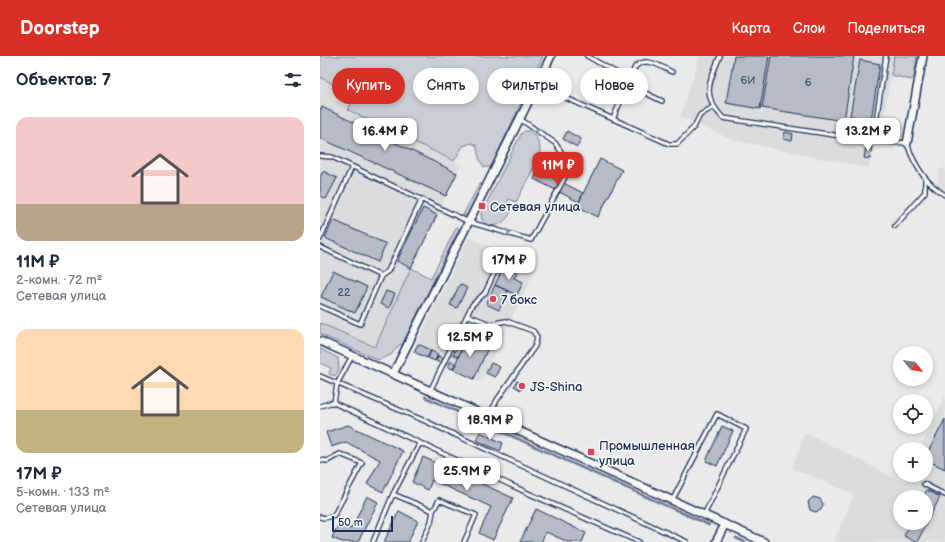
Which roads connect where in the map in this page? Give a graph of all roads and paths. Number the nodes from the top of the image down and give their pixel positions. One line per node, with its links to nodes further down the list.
1 (551, 56): 6 (street)
2 (587, 56): 7 (lane)
3 (720, 56): 15 (lane)
4 (886, 56): 18 (lane)
5 (923, 56): 19 (street)
6 (545, 68)
7 (608, 68)
8 (635, 68): 9 (lane)
9 (672, 72)
10 (648, 93): 11 (lane)
11 (662, 100)
12 (572, 101): 17 (lane)
13 (528, 104): 16 (street)
14 (619, 104): 17 (lane)
15 (712, 107): 17 (lane); 18 (lane)
16 (520, 119): 25 (street); 25 (lane, one-way to 16)
17 (613, 119)
18 (865, 140): 19 (lane)
19 (907, 144): 22 (lane)
20 (320, 156): 21 (lane)
21 (352, 167): 24 (lane); 27 (lane)
22 (925, 179): 23 (lane); 26 (lane)
23 (945, 195)
24 (422, 200): 25 (lane); 30 (lane)
25 (469, 222): 35 (street)
26 (895, 226)
27 (320, 239)
28 (320, 248): 30 (lane)
29 (500, 261): 32 (lane)
30 (381, 276): 31 (lane)
31 (320, 306)
32 (467, 314): 38 (lane); 41 (lane)
33 (320, 341): 34 (street)
34 (352, 356): 35 (street); 37 (lane)
35 (393, 374): 38 (street)
36 (320, 376): 37 (lane)
37 (338, 384): 39 (lane); 56 (lane)
38 (430, 391): 41 (street)
39 (334, 403): 40 (lane); 42 (lane)
40 (320, 406)
41 (488, 418): 47 (street)
42 (420, 443): 45 (lane); 55 (lane)
43 (320, 460): 50 (lane)
44 (924, 484): 46 (lane)
45 (393, 494): 48 (lane); 52 (lane)
46 (945, 495)
47 (672, 501): 49 (street); 49 (lane)
48 (433, 511): 53 (lane); 54 (lane)
49 (704, 515): 51 (street)
50 (320, 517)
51 (725, 524): 57 (street); 58 (street)
52 (373, 542)
53 (422, 542)
54 (464, 542)
55 (638, 542)
56 (688, 542)
57 (716, 542)
58 (764, 542)

